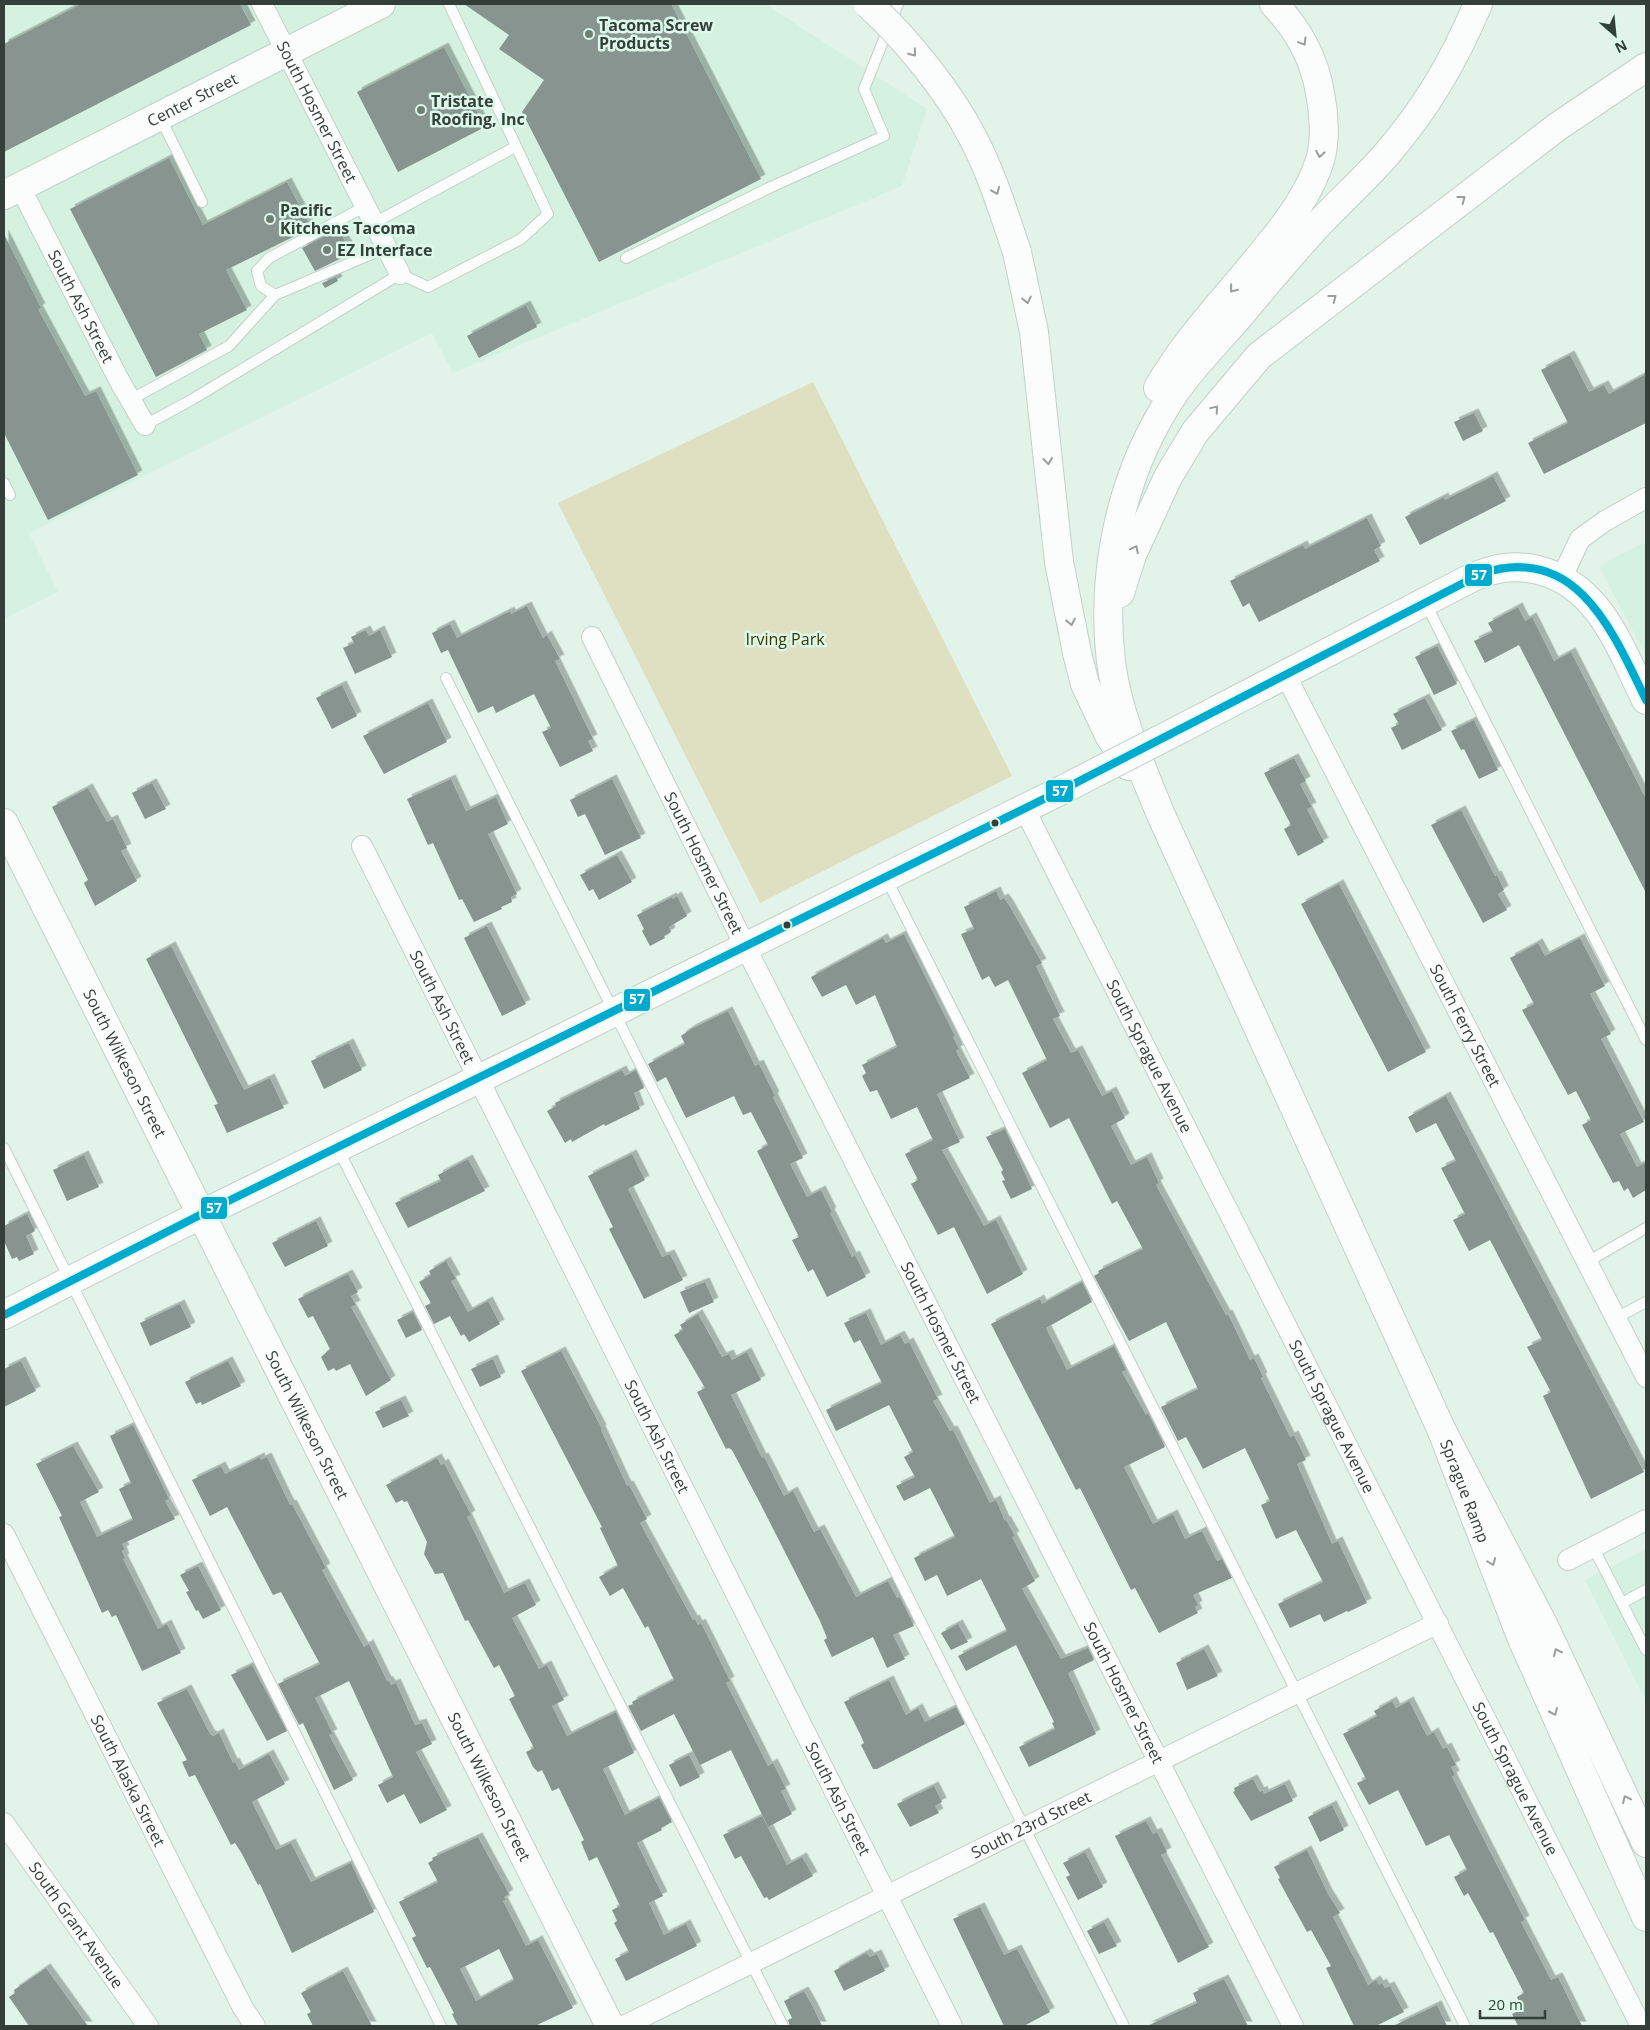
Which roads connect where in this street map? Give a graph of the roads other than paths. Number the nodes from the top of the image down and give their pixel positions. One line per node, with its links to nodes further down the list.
1 (262, 4): 8 (street, South Hosmer Street)
2 (381, 4): 8 (main road, Center Street)
3 (449, 4): 11 (lane)
4 (868, 4): 33 (main road, one-way to 33, bridge)
5 (898, 4): 16 (lane)
6 (1274, 4): 22 (main road, one-way to 22)
7 (1478, 4): 22 (main road)
8 (286, 52): 10 (main road, Center Street); 14 (street, South Hosmer Street)
9 (1646, 66): 28 (main road, one-way to 9)
10 (160, 116): 12 (main road, Center Street); 13 (lane)
11 (515, 147): 14 (lane); 17 (lane)
12 (12, 191): 19 (street, South Ash Street)
13 (202, 202)
14 (370, 214): 15 (street, South Hosmer Street); 18 (lane)
15 (388, 247): 17 (street, South Hosmer Street); 18 (lane)
16 (626, 258)
17 (400, 274): 20 (lane)
18 (276, 295): 19 (lane)
19 (130, 400): 20 (street, South Ash Street)
20 (145, 425)
21 (4, 483): 23 (lane)
22 (1130, 486): 28 (main road)
23 (10, 495)
24 (1646, 498): 25 (street)
25 (1562, 578): 26 (main road); 31 (main road)
26 (1425, 602): 29 (main road); 39 (lane)
27 (592, 637): 37 (street, South Hosmer Street)
28 (1111, 664): 33 (main road)
29 (1286, 674): 32 (main road, bridge); 45 (street, South Ferry Street)
30 (446, 678): 38 (lane)
31 (1646, 700)
32 (1024, 808): 36 (main road); 58 (street, South Sprague Avenue)
33 (1161, 814): 51 (main road)
34 (4, 823): 43 (main road, South Wilkeson Street)
35 (362, 846): 40 (street, South Ash Street)
36 (886, 877): 37 (main road); 60 (lane)
37 (746, 948): 38 (main road); 61 (street, South Hosmer Street)
38 (613, 1013): 40 (main road); 63 (lane)
39 (1646, 1040)
40 (479, 1079): 41 (main road); 65 (street, South Ash Street)
41 (337, 1147): 43 (main road); 67 (lane)
42 (4, 1148): 46 (lane)
43 (200, 1215): 46 (main road); 71 (main road, South Wilkeson Street)
44 (1646, 1228): 45 (lane)
45 (1587, 1262): 49 (street, South Ferry Street)
46 (71, 1280): 48 (main road); 70 (lane)
47 (1646, 1302): 49 (lane)
48 (4, 1315)
49 (1616, 1318): 50 (street, South Ferry Street)
50 (1646, 1377)
51 (1442, 1431): 64 (main road, Sprague Ramp, one-way to 51); 66 (main road, Sprague Ramp, one-way to 66)
52 (1646, 1520): 54 (street)
53 (4, 1534): 69 (street, South Alaska Street)
54 (1593, 1547): 55 (street); 57 (lane)
55 (1568, 1560)
56 (1646, 1590): 57 (lane)
57 (1622, 1603): 59 (lane)
58 (1438, 1623): 60 (street, South 23rd Street); 78 (street, South Sprague Avenue)
59 (1646, 1650)
60 (1299, 1693): 61 (street, South 23rd Street); 77 (lane)
61 (1160, 1762): 63 (street, South 23rd Street); 76 (street, South Hosmer Street)
62 (4, 1823): 68 (street, South Grant Avenue)
63 (1024, 1829): 65 (street, South 23rd Street); 75 (lane)
64 (1646, 1843)
65 (887, 1896): 67 (street, South 23rd Street); 74 (street, South Ash Street)
66 (1646, 1918)
67 (751, 1963): 72 (street, South 23rd Street); 73 (lane)
68 (148, 2026)
69 (255, 2026)
70 (441, 2026)
71 (610, 2026)
72 (624, 2026)
73 (783, 2026)
74 (952, 2026)
75 (1124, 2026)
76 (1293, 2026)
77 (1465, 2026)
78 (1641, 2026)

